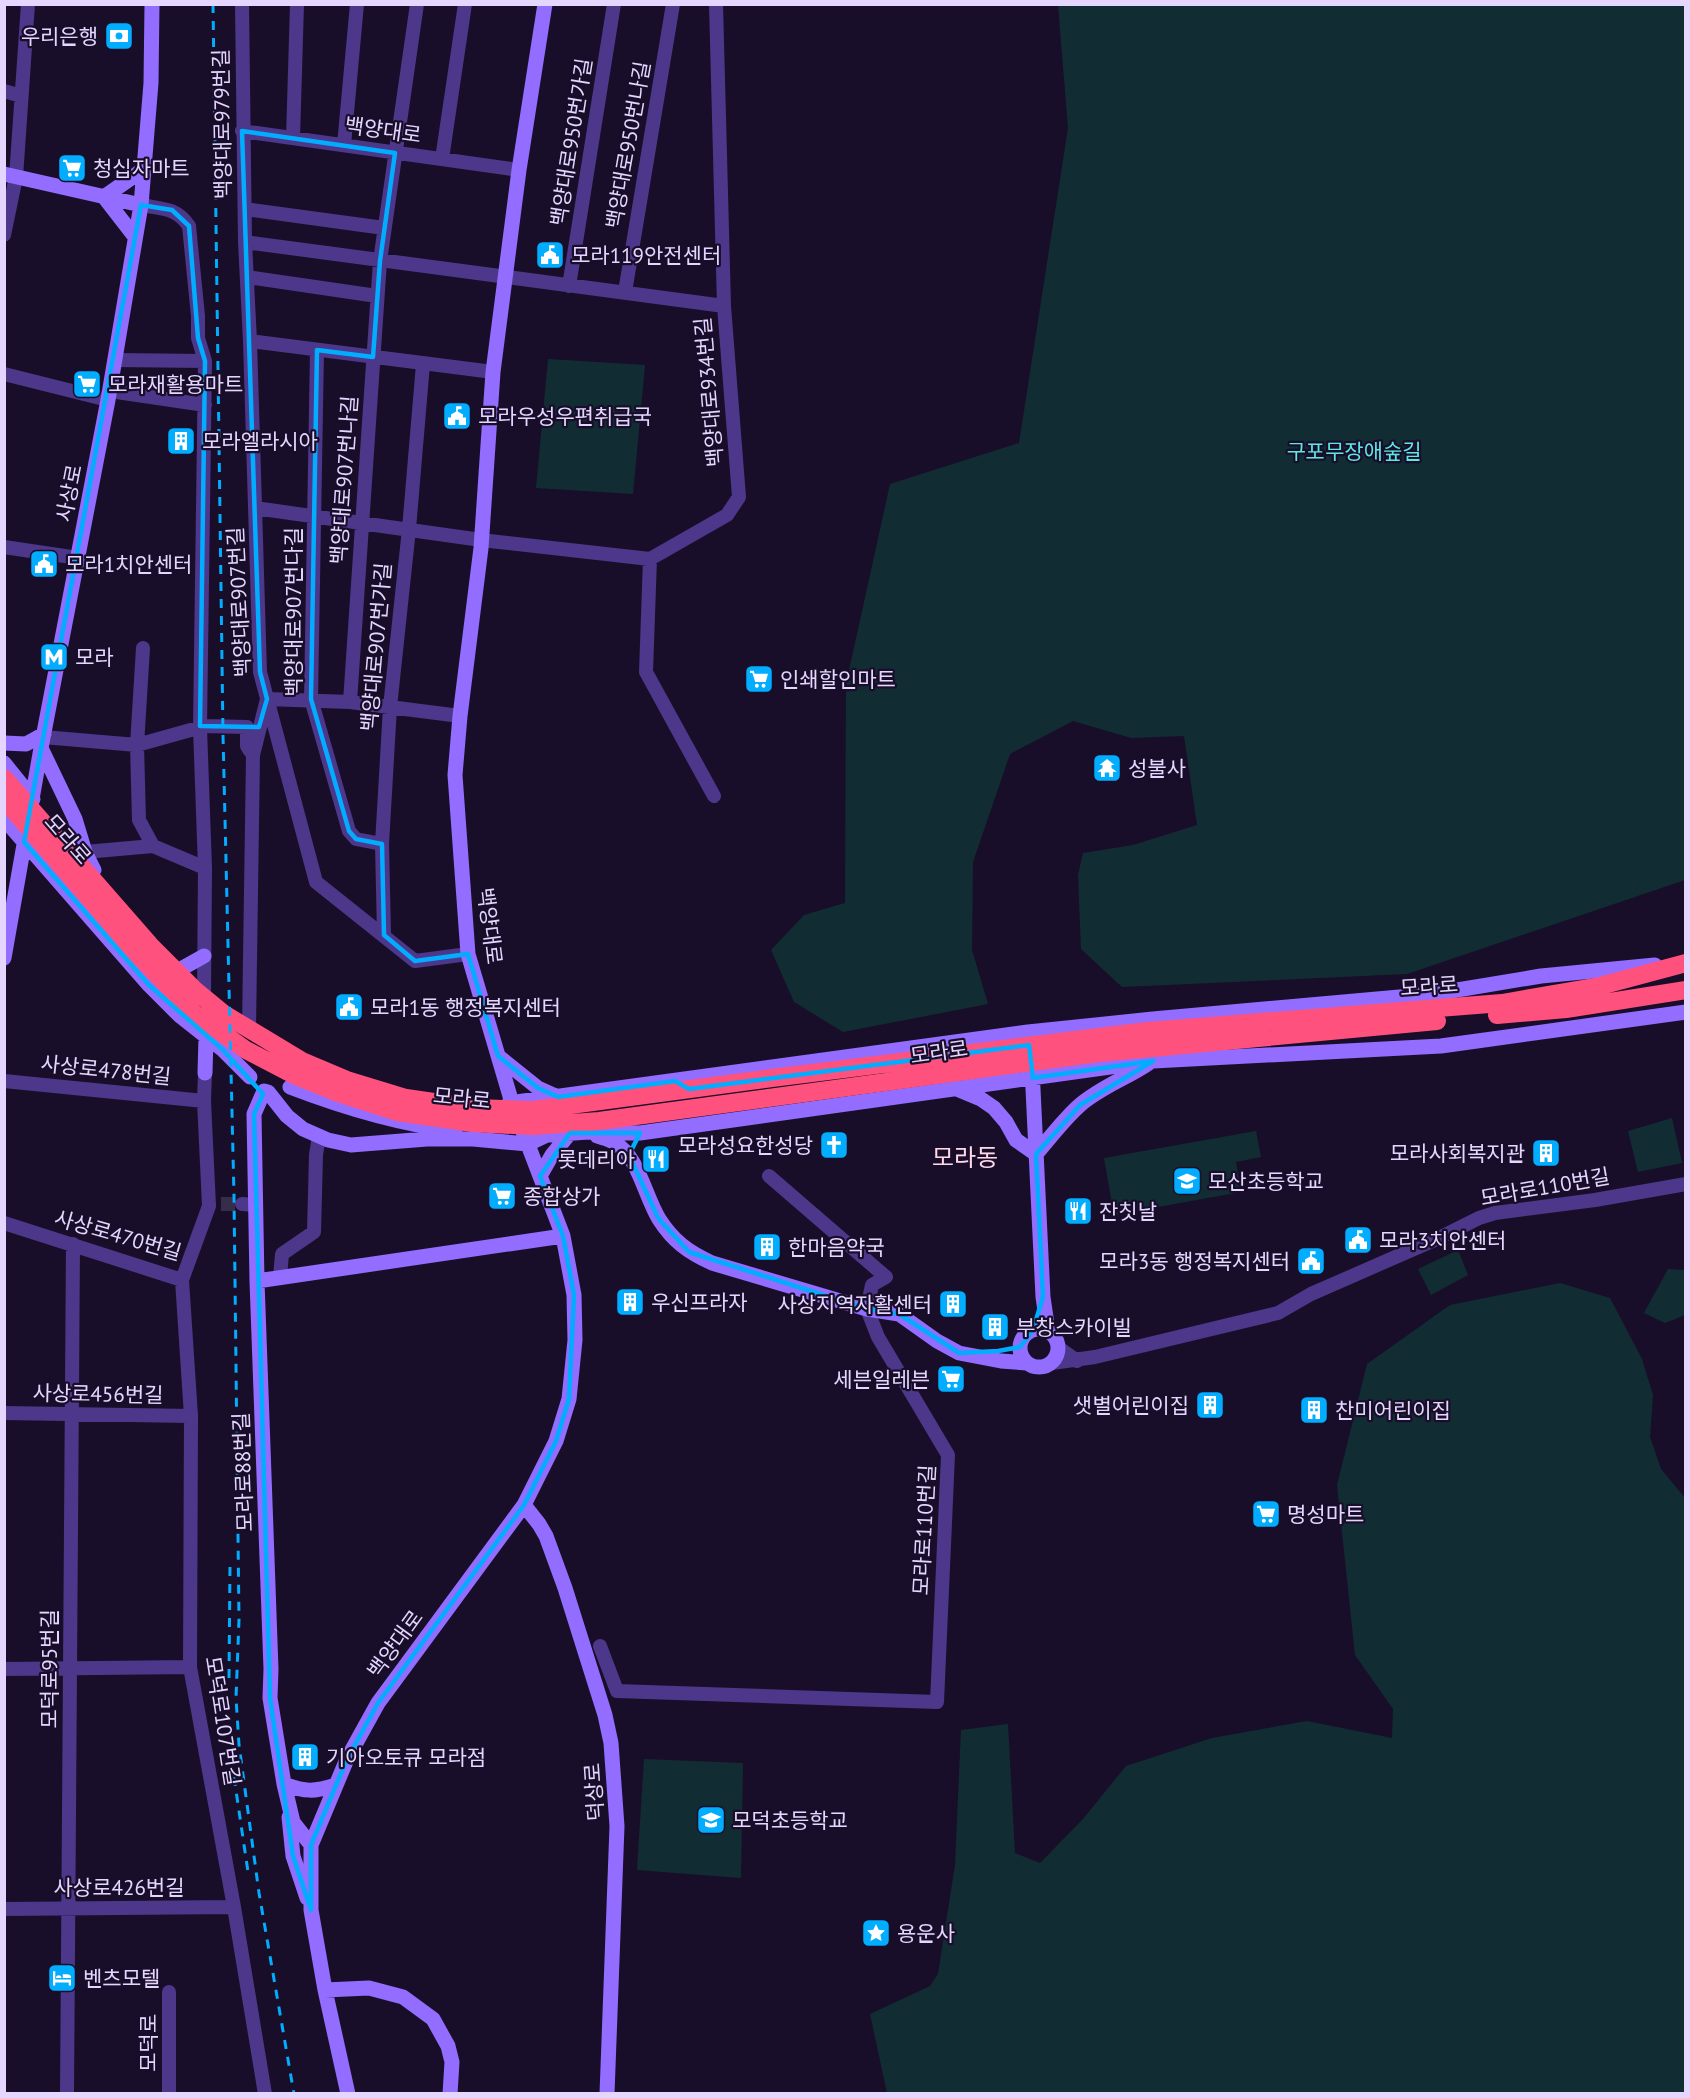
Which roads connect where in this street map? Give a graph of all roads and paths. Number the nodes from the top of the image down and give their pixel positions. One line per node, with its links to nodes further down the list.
1 (28, 4): 13 (street)
2 (152, 4): 19 (main road, 사상로)
3 (242, 4): 14 (street, 백양대로979번길)
4 (297, 4): 15 (street)
5 (357, 4): 16 (street)
6 (417, 4): 17 (street, 백양대로907번나길)
7 (465, 4): 18 (street)
8 (545, 4): 20 (main road, 백양대로)
9 (614, 4): 32 (street, 백양대로950번가길)
10 (673, 4): 33 (street, 백양대로950번나길)
11 (716, 4): 35 (street, 백양대로934번길)
12 (4, 91): 13 (street)
13 (21, 96): 21 (street)
14 (242, 131): 15 (street, 백양대로); 24 (street, 백양대로979번길)
15 (292, 138): 16 (street, 백양대로)
16 (344, 145): 17 (street, 백양대로)
17 (395, 153): 18 (street, 백양대로); 25 (street, 백양대로907번나길)
18 (442, 159): 20 (street, 백양대로)
19 (144, 169): 22 (main road); 23 (main road, 사상로)
20 (519, 170): 31 (main road, 백양대로)
21 (10, 175): 22 (main road); 26 (street)
22 (104, 197): 23 (main road); 27 (main road)
23 (141, 205): 27 (main road, 사상로); 40 (street)
24 (245, 209): 25 (street); 28 (street, 백양대로979번길)
25 (384, 228): 29 (street, 백양대로907번나길)
26 (4, 235)
27 (135, 237): 39 (main road, 사상로)
28 (244, 243): 29 (street); 30 (street, 백양대로907번길)
29 (380, 261): 31 (street); 34 (street, 백양대로907번나길)
30 (247, 277): 34 (street); 36 (street, 백양대로907번길)
31 (505, 277): 32 (street); 42 (main road, 백양대로)
32 (569, 286): 33 (street)
33 (625, 292): 35 (street)
34 (377, 296): 38 (street, 백양대로907번나길)
35 (724, 306): 53 (street, 백양대로934번길)
36 (250, 341): 37 (street); 46 (street, 백양대로907번길)
37 (317, 350): 38 (street); 47 (street, 백양대로907번다길)
38 (373, 357): 41 (street); 48 (street, 백양대로907번나길)
39 (115, 360): 40 (street); 44 (main road, 사상로)
40 (205, 361): 45 (street)
41 (423, 364): 42 (street); 49 (street, 백양대로907번가길)
42 (493, 372): 50 (main road, 백양대로)
43 (4, 374): 44 (street)
44 (109, 395): 45 (street); 52 (main road, 사상로)
45 (205, 405): 60 (street)
46 (255, 508): 47 (street); 55 (street, 백양대로907번길)
47 (314, 516): 48 (street); 56 (street, 백양대로907번다길)
48 (362, 523): 49 (street); 57 (street, 백양대로907번나길)
49 (409, 529): 50 (street); 58 (street, 백양대로907번가길)
50 (481, 540): 53 (street); 59 (main road, 백양대로)
51 (4, 547): 52 (street)
52 (78, 558): 61 (main road, 사상로)
53 (650, 559): 67 (street)
54 (143, 648): 63 (street)
55 (267, 699): 56 (street); 64 (street); 80 (street, 백양대로907번길)
56 (311, 699): 57 (street); 72 (street, 백양대로907번다길)
57 (351, 702): 58 (street)
58 (390, 707): 59 (street); 72 (street, 백양대로907번가길)
59 (460, 716): 81 (main road, 백양대로)
60 (200, 728): 63 (street); 64 (street); 76 (street)
61 (43, 740): 62 (main road); 63 (street); 68 (main road, 사상로); 74 (main road)
62 (4, 743)
63 (137, 746): 73 (street)
64 (253, 755): 89 (street)
65 (4, 764): 68 (main road, 모라로)
66 (4, 778): 91 (highway, 모라로)
67 (714, 796)
68 (33, 798): 71 (main road, 사상로); 77 (main road, 모라로)
69 (4, 799): 91 (highway, 모라로)
70 (4, 819): 71 (main road, 모라로)
71 (24, 842): 75 (main road, 모라로); 78 (main road, 사상로)
72 (382, 843): 80 (street, 백양대로907번가길)
73 (153, 846): 74 (street); 76 (street)
74 (85, 852): 77 (main road)
75 (44, 865): 78 (main road); 92 (main road, 모라로)
76 (205, 868): 82 (street)
77 (94, 870): 85 (main road, 모라로)
78 (20, 871): 79 (main road, 사상로)
79 (11, 886): 83 (main road, 사상로)
80 (384, 935): 81 (street, 백양대로907번길)
81 (468, 954): 96 (main road, 백양대로)
82 (204, 956): 85 (main road); 87 (street)
83 (4, 958)
84 (1685, 963): 90 (main road, 모라로); 91 (highway, 모라로)
85 (179, 970): 87 (main road, 모라로)
86 (1686, 990): 91 (highway, 모라로)
87 (204, 994): 89 (main road, 모라로)
88 (1686, 1012): 97 (main road, 모라로)
89 (249, 1028): 93 (main road, 모라로)
90 (1028, 1032): 100 (main road); 102 (main road, 모라로)
91 (1209, 1034)
92 (206, 1037): 94 (main road, 모라로); 98 (main road)
93 (264, 1041): 95 (main road); 99 (main road)
94 (226, 1053): 98 (main road); 99 (main road, 모라로)
95 (299, 1055): 103 (main road); 108 (main road, 모라로)
96 (498, 1056): 106 (main road); 108 (main road, 백양대로)
97 (1153, 1061): 100 (main road, 모라로); 115 (main road)
98 (205, 1073): 107 (street)
99 (250, 1077): 105 (main road)
100 (1033, 1078): 104 (main road, 모라로); 115 (main road)
101 (4, 1081): 107 (street, 사상로478번길)
102 (675, 1081): 106 (main road, 모라로); 109 (main road)
103 (290, 1087): 105 (main road); 114 (main road, 모라로)
104 (956, 1088): 109 (main road, 모라로); 115 (main road)
105 (266, 1091): 113 (main road, 모라로); 125 (main road, 모라로88번길)
106 (558, 1097): 108 (main road, 모라로)
107 (204, 1101): 124 (street, 사상로470번길)
108 (512, 1103): 114 (main road, 백양대로)
109 (694, 1124): 112 (main road, 모라로)
110 (588, 1132): 111 (main road, 모라로); 112 (main road, 모라로); 116 (main road)
111 (570, 1133): 114 (main road, 모라로); 117 (main road)
112 (640, 1133): 116 (main road)
113 (319, 1136): 114 (main road, 모라로); 123 (street)
114 (525, 1138): 117 (main road, 백양대로)
115 (1036, 1154): 127 (main road)
116 (629, 1155): 126 (main road, 모라로110번길)
117 (540, 1176): 121 (main road, 백양대로)
118 (769, 1176): 126 (street)
119 (1686, 1184): 131 (street, 모라로110번길)
120 (4, 1223): 122 (street, 사상로470번길)
121 (563, 1236): 123 (main road); 137 (main road, 백양대로)
122 (73, 1244): 124 (street, 사상로470번길); 135 (street, 모덕로95번길)
123 (280, 1278): 125 (main road)
124 (182, 1280): 136 (street, 모덕로107번길)
125 (257, 1281): 142 (main road, 모라로88번길)
126 (867, 1309): 130 (main road, 모라로110번길); 138 (street, 모라로110번길)
127 (1040, 1331): 128 (main road); 129 (main road)
128 (1020, 1347): 130 (main road); 132 (main road)
129 (1059, 1348): 131 (street); 133 (main road)
130 (959, 1353): 132 (main road, 모라로110번길)
131 (1077, 1361): 133 (street, 모라로110번길)
132 (1027, 1362): 133 (main road, 모라로110번길)
133 (1052, 1363)
134 (4, 1413): 135 (street, 사상로456번길)
135 (72, 1415): 136 (street, 사상로456번길); 141 (street, 모덕로95번길)
136 (191, 1416): 139 (street, 모덕로107번길)
137 (524, 1505): 143 (main road, 백양대로); 157 (main road, 덕상로)
138 (600, 1646)
139 (190, 1668): 141 (street); 146 (street, 모덕로107번길)
140 (4, 1669): 141 (street)
141 (70, 1670): 148 (street, 모덕로95번길)
142 (284, 1784): 143 (main road); 144 (main road, 모라로88번길)
143 (336, 1785): 145 (main road, 백양대로)
144 (288, 1802): 145 (main road, 모라로88번길); 149 (main road)
145 (310, 1845): 149 (main road, 백양대로)
146 (234, 1907): 148 (street, 사상로426번길); 154 (street, 모덕로107번길)
147 (4, 1909): 148 (street, 사상로426번길)
148 (68, 1909): 152 (street, 모덕로95번길)
149 (312, 1910): 150 (main road, 백양대로)
150 (325, 1990): 155 (main road, 백양대로); 156 (main road)
151 (169, 1992): 153 (street, 모덕로)
152 (67, 2094)
153 (169, 2094)
154 (265, 2094)
155 (348, 2094)
156 (450, 2094)
157 (607, 2094)

